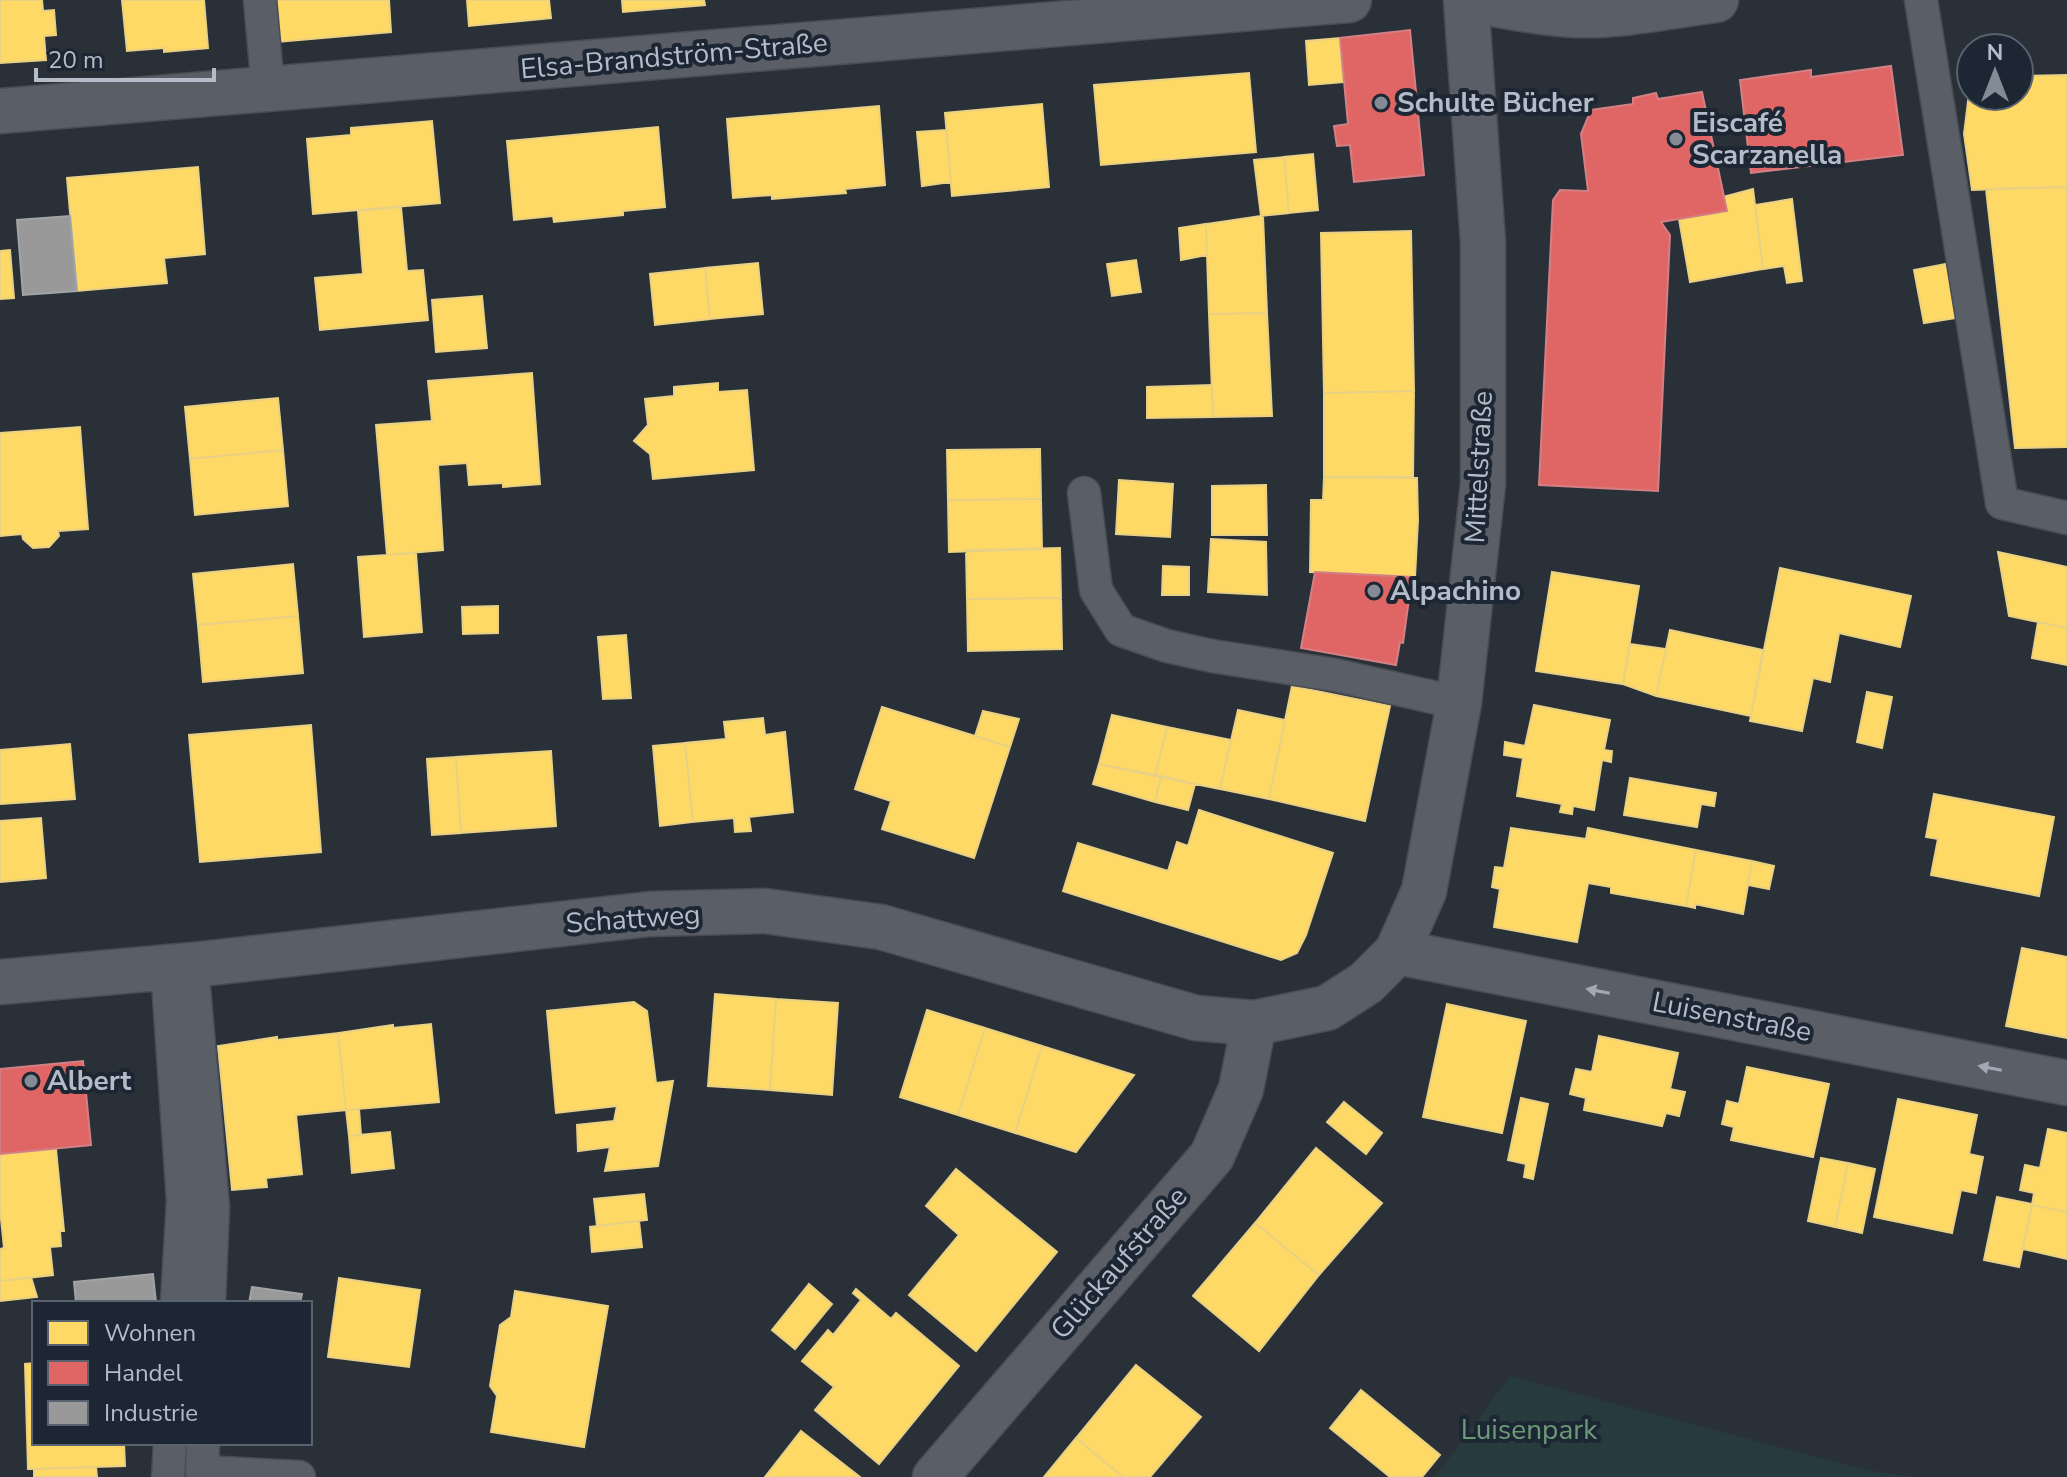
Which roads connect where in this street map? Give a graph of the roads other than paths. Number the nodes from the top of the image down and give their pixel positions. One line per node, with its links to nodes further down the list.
1 (260, 0): 7 (lane)
2 (1349, 0): 7 (street, Elsa-Brandström-Straße)
3 (1466, 0): 11 (street, Mittelstraße)
4 (1474, 0): 5 (street)
5 (1716, 0)
6 (1921, 0): 10 (lane)
7 (268, 89): 8 (street, Elsa-Brandström-Straße)
8 (0, 111)
9 (1084, 493): 11 (lane)
10 (2067, 518)
11 (1459, 703): 12 (street, Mittelstraße)
12 (1397, 952): 15 (street, Mittelstraße); 16 (street, Luisenstraße, one-way to 12)
13 (179, 966): 14 (street, Schattweg); 15 (street, Schattweg); 17 (lane); 18 (lane)
14 (0, 982)
15 (1254, 1023): 23 (street, Glückaufstraße)
16 (2067, 1083)
17 (177, 1301)
18 (209, 1301)
19 (170, 1445): 21 (lane)
20 (203, 1445): 22 (lane)
21 (168, 1477)
22 (299, 1477)
23 (935, 1477)

